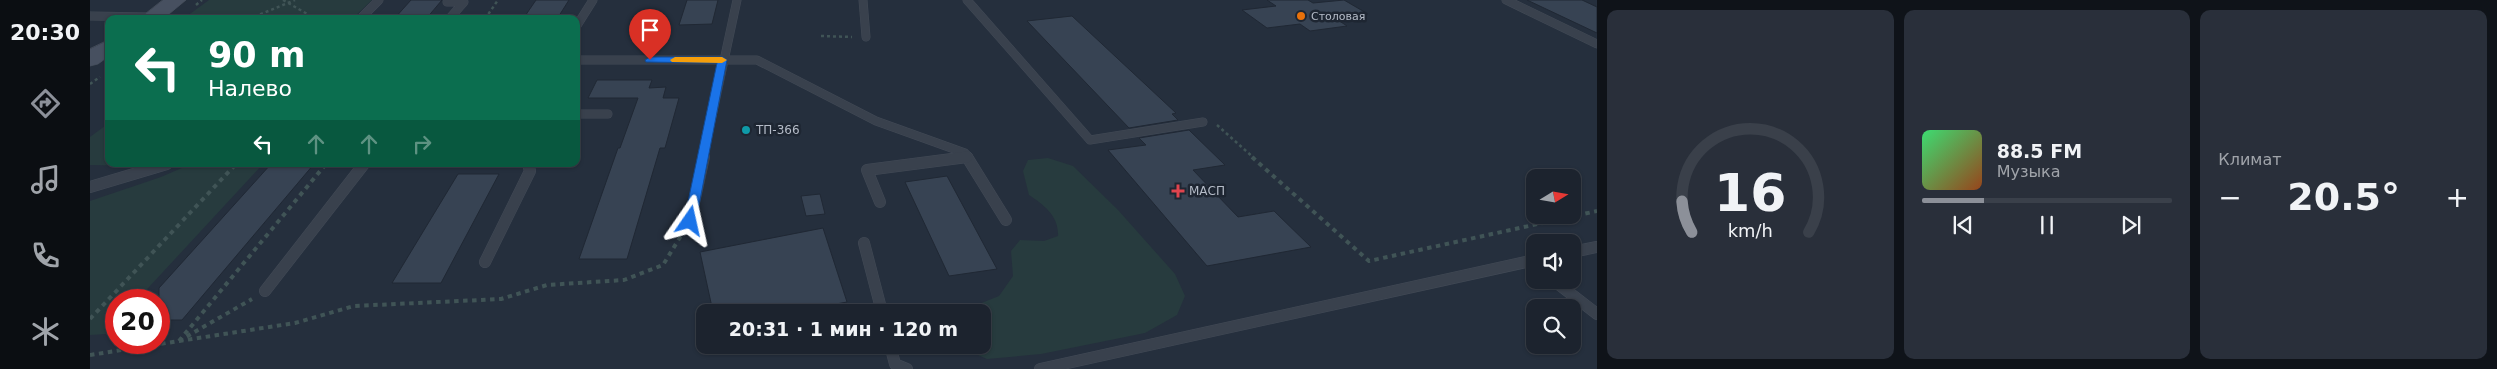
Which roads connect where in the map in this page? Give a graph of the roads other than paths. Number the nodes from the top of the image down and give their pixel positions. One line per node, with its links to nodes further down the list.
1 (176, 0): 9 (main road)
2 (379, 0): 10 (lane)
3 (593, 0): 14 (lane)
4 (737, 0): 20 (lane)
5 (863, 0): 15 (lane)
6 (968, 0): 23 (lane)
7 (1506, 0): 16 (lane)
8 (447, 2): 11 (lane)
9 (154, 15)
10 (364, 15)
11 (453, 15)
12 (90, 16): 13 (lane)
13 (105, 16)
14 (580, 21)
15 (866, 37)
16 (1597, 44)
17 (105, 49): 18 (main road)
18 (90, 59)
19 (580, 60): 20 (lane)
20 (723, 60): 24 (lane); 31 (lane)
21 (580, 114): 22 (lane)
22 (608, 114)
23 (1203, 122)
24 (967, 157): 29 (lane); 30 (lane)
25 (156, 167): 28 (lane)
26 (362, 167): 38 (lane)
27 (529, 167): 35 (lane)
28 (90, 187)
29 (880, 202)
30 (1006, 220)
31 (690, 221)
32 (864, 243): 39 (lane)
33 (1597, 247): 34 (lane)
34 (1581, 250)
35 (485, 262)
36 (1526, 264): 43 (lane)
37 (1565, 289): 40 (lane)
38 (265, 290)
39 (880, 304)
40 (1597, 314)
41 (892, 354): 42 (lane)
42 (907, 369)
43 (1040, 369)

